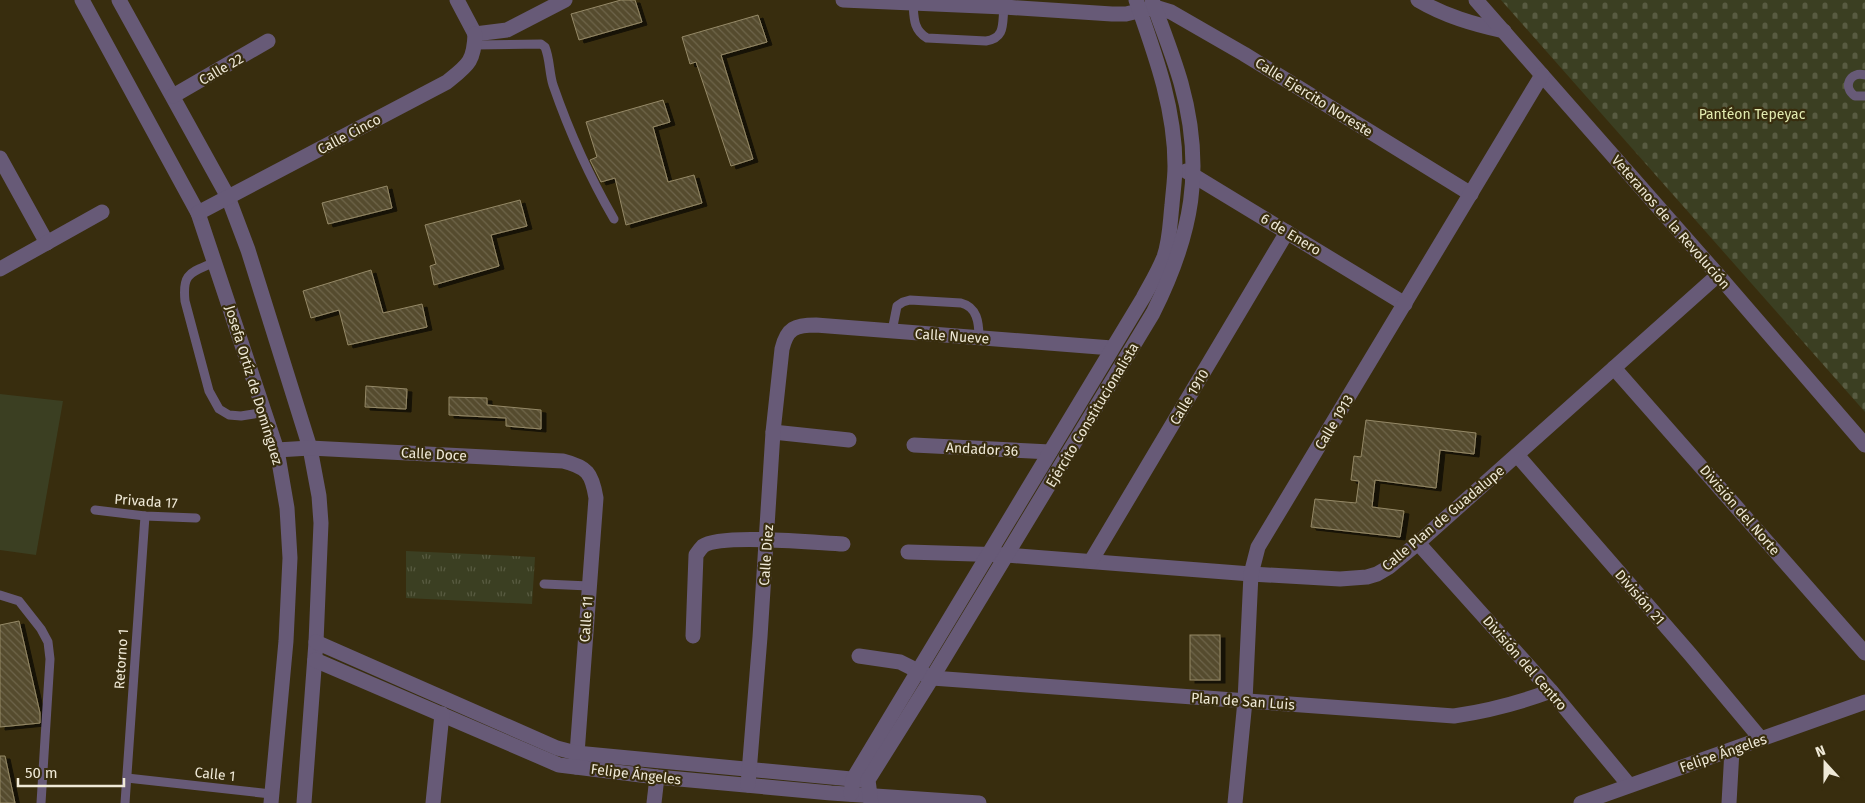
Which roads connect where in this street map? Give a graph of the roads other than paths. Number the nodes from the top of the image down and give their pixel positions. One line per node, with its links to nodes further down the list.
1 (82, 0): 25 (street, Josefa Ortíz de Domínguez)
2 (457, 0): 13 (street)
3 (565, 0): 13 (street)
4 (843, 0): 8 (street)
5 (1418, 0): 12 (street)
6 (1476, 0): 12 (street, Veteranos de la Revolución)
7 (122, 1): 17 (street)
8 (913, 3): 11 (street); 11 (lane)
9 (1154, 4): 10 (street); 21 (street, Ejército Constitucionalista); 22 (street, Calle Ejercito Noreste)
10 (1138, 6): 11 (street); 20 (street, Ejército Constitucionalista)
11 (1004, 7)
12 (1504, 31): 15 (street, Veteranos de la Revolución)
13 (475, 39): 23 (street, Calle Cinco); 26 (lane)
14 (268, 41): 17 (street, Calle 22)
15 (1542, 75): 22 (street, Calle 1913); 31 (street, Veteranos de la Revolución)
16 (1865, 75): 18 (lane)
17 (173, 96): 23 (street)
18 (1865, 96)
19 (0, 158): 28 (street)
20 (1175, 167): 21 (street, 6 de Enero); 36 (street, Ejército Constitucionalista)
21 (1193, 174): 27 (street, 6 de Enero); 55 (street, Ejército Constitucionalista)
22 (1471, 194): 32 (street, Calle 1913)
23 (228, 197): 25 (street, Calle Cinco); 43 (street)
24 (102, 212): 28 (street)
25 (198, 213): 29 (street, Josefa Ortíz de Domínguez)
26 (614, 219)
27 (1288, 232): 32 (street, 6 de Enero); 57 (street, Calle 1910)
28 (47, 243): 30 (street)
29 (215, 262): 38 (street, Josefa Ortíz de Domínguez); 38 (lane)
30 (0, 269)
31 (1718, 275): 37 (street, Calle Plan de Guadalupe); 41 (street, Veteranos de la Revolución)
32 (1405, 304): 58 (street, Calle 1913)
33 (792, 329): 34 (street, Calle Nueve); 39 (street, Calle Diez)
34 (892, 331): 35 (street, Calle Nueve); 35 (lane)
35 (979, 338): 36 (street, Calle Nueve)
36 (1112, 348): 45 (street, Ejército Constitucionalista)
37 (1614, 368): 46 (street, Calle Plan de Guadalupe); 64 (street, División del Norte)
38 (266, 412): 44 (street, Josefa Ortíz de Domínguez)
39 (774, 432): 40 (street); 51 (street, Calle Diez)
40 (849, 440)
41 (1865, 444)
42 (914, 445): 45 (street, Andador 36)
43 (310, 448): 44 (street, Calle Doce); 47 (street, Calle Doce); 63 (street)
44 (277, 450): 83 (street, Josefa Ortíz de Domínguez)
45 (1050, 452): 56 (street, Ejército Constitucionalista)
46 (1517, 455): 52 (street, Calle Plan de Guadalupe); 73 (street, División 21)
47 (589, 472): 60 (street, Calle 11)
48 (95, 510): 49 (lane, Privada 17)
49 (144, 516): 50 (lane, Privada 17); 77 (lane, Retorno 1)
50 (196, 518)
51 (767, 539): 53 (street); 62 (street); 78 (street, Calle Diez)
52 (1418, 543): 58 (street, Calle Plan de Guadalupe); 69 (street, División del Centro)
53 (843, 544)
54 (908, 552): 56 (street, Calle Plan de Guadalupe)
55 (1007, 555): 56 (street, Calle Plan de Guadalupe); 57 (street, Calle Plan de Guadalupe); 68 (street, Ejército Constitucionalista)
56 (987, 556): 67 (street, Ejército Constitucionalista)
57 (1091, 561): 58 (street, Calle Plan de Guadalupe)
58 (1251, 574): 70 (street, Calle 1913)
59 (544, 584): 60 (lane)
60 (589, 586): 75 (street, Calle 11)
61 (0, 595): 85 (lane)
62 (693, 636)
63 (316, 642): 66 (street); 75 (street, Felipe Ángeles)
64 (1865, 653)
65 (859, 656): 67 (street)
66 (315, 660): 72 (street, Felipe Ángeles); 87 (street)
67 (917, 669): 68 (street); 79 (street, Ejército Constitucionalista)
68 (932, 678): 70 (street, Plan de San Luis); 80 (street, Ejército Constitucionalista)
69 (1551, 692): 70 (street, Plan de San Luis); 81 (street, División del Centro)
70 (1245, 701): 91 (street, Calle 1913)
71 (1865, 702): 73 (street, Felipe Ángeles)
72 (442, 714): 75 (street, Felipe Ángeles); 88 (street)
73 (1760, 739): 74 (street, Felipe Ángeles)
74 (1732, 750): 81 (street, Felipe Ángeles); 93 (street)
75 (576, 760): 76 (street, Felipe Ángeles); 78 (street, Felipe Ángeles)
76 (657, 777): 78 (street, Felipe Ángeles); 89 (street)
77 (127, 778): 83 (lane, Calle 1); 86 (lane, Retorno 1)
78 (748, 778): 79 (street, Felipe Ángeles); 82 (street, Felipe Ángeles)
79 (853, 779): 80 (street, Felipe Ángeles); 82 (street, Ejército Constitucionalista)
80 (868, 780): 84 (street)
81 (1629, 785): 92 (street, Felipe Ángeles)
82 (851, 794): 84 (street, Felipe Ángeles)
83 (271, 799)
84 (871, 800): 90 (street, Felipe Ángeles)
85 (41, 803)
86 (124, 803)
87 (304, 803)
88 (433, 803)
89 (654, 803)
90 (979, 803)
91 (1235, 803)
92 (1581, 803)
93 (1729, 803)

